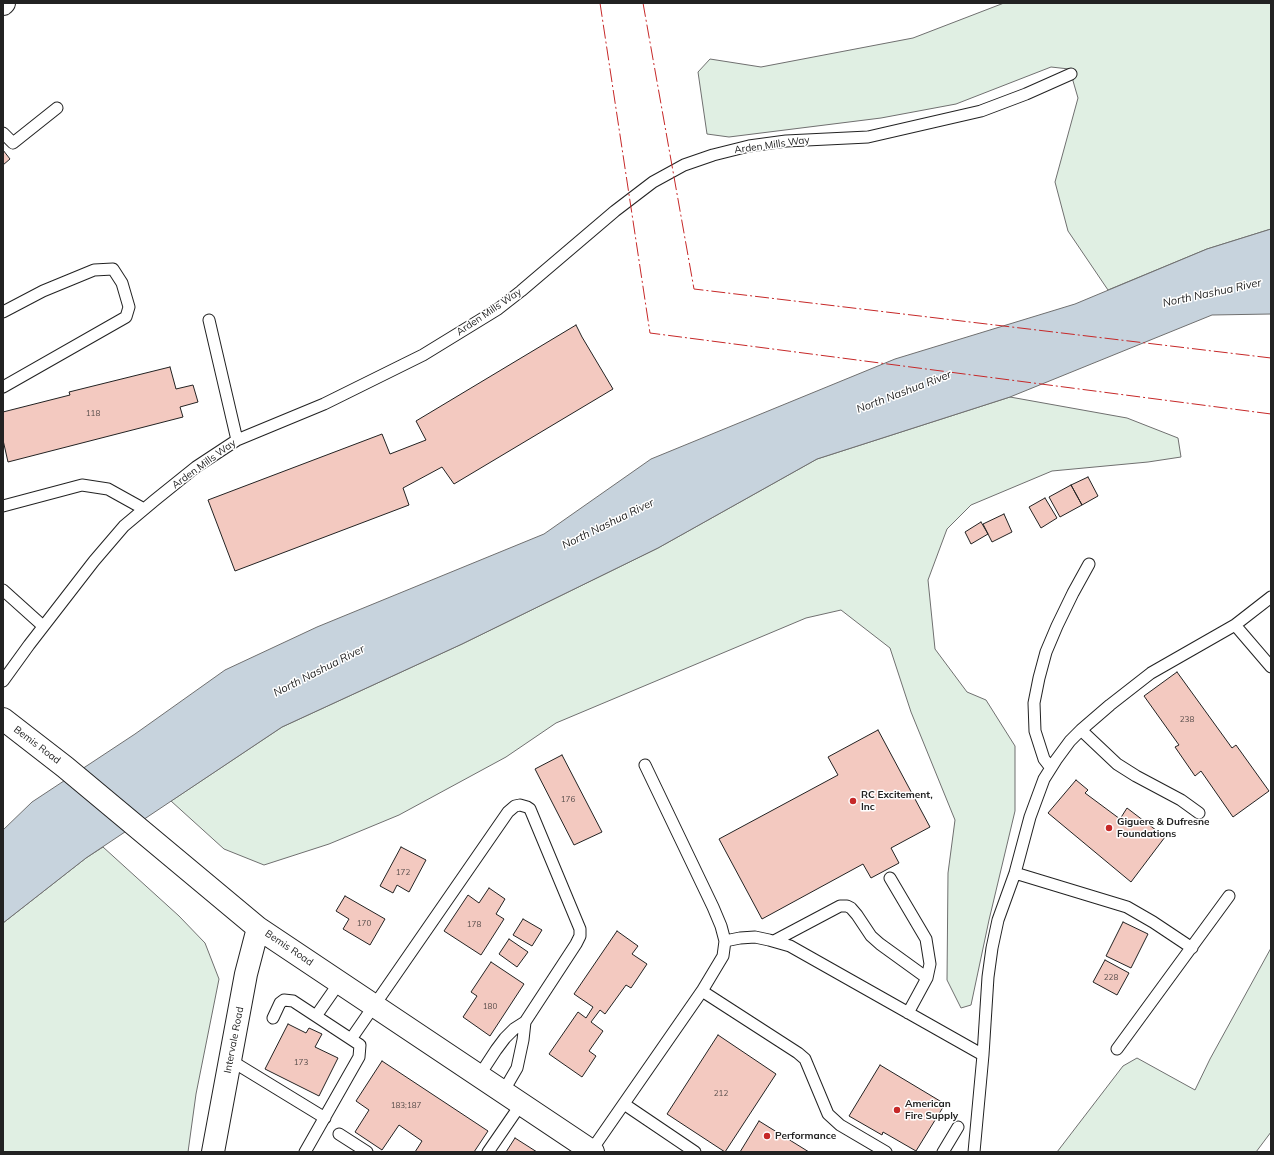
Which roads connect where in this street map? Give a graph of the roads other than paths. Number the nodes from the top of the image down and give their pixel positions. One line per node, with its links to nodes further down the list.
1 (1071, 74): 7 (lane, Arden Mills Way)
2 (57, 108): 3 (lane)
3 (3, 133)
4 (3, 312): 6 (lane)
5 (209, 320): 7 (lane)
6 (3, 387)
7 (237, 440): 9 (lane, Arden Mills Way)
8 (3, 506): 9 (lane)
9 (144, 509): 14 (lane, Arden Mills Way)
10 (1090, 564): 20 (lane)
11 (3, 590): 14 (lane)
12 (1271, 597): 13 (lane)
13 (1236, 625): 15 (lane); 18 (lane)
14 (43, 626): 16 (lane, Arden Mills Way)
15 (1271, 667)
16 (3, 681)
17 (3, 719): 25 (main road, Bemis Road)
18 (1080, 730): 20 (lane); 21 (lane)
19 (645, 765): 27 (lane)
20 (1051, 768): 22 (lane)
21 (1198, 813)
22 (1015, 873): 28 (lane); 39 (lane)
23 (890, 878): 29 (lane)
24 (1229, 896): 28 (lane)
25 (258, 928): 30 (main road, Bemis Road); 40 (main road, Intervale Road)
26 (774, 941): 27 (lane); 29 (lane); 33 (lane)
27 (725, 942): 31 (lane)
28 (1192, 948): 38 (lane)
29 (927, 978): 33 (lane)
30 (339, 982): 32 (main road, Bemis Road); 34 (lane)
31 (702, 991): 44 (lane); 49 (lane)
32 (374, 1005): 36 (lane); 37 (lane); 41 (main road, Bemis Road)
33 (908, 1013): 39 (lane)
34 (316, 1016): 35 (lane); 37 (lane)
35 (273, 1018)
36 (525, 1022): 41 (lane); 42 (lane)
37 (351, 1039): 45 (lane)
38 (1117, 1049)
39 (983, 1055): 56 (lane)
40 (230, 1060): 45 (lane); 50 (main road, Intervale Road)
41 (479, 1076): 42 (main road, Bemis Road)
42 (503, 1092): 43 (main road, Bemis Road)
43 (521, 1104): 48 (main road, Bemis Road); 53 (lane)
44 (624, 1104): 48 (lane); 54 (lane)
45 (325, 1118): 51 (lane)
46 (958, 1127): 55 (lane)
47 (339, 1134): 52 (lane)
48 (592, 1151)
49 (884, 1151)
50 (212, 1152)
51 (305, 1152)
52 (367, 1152)
53 (488, 1152)
54 (695, 1152)
55 (943, 1152)
56 (974, 1152)

